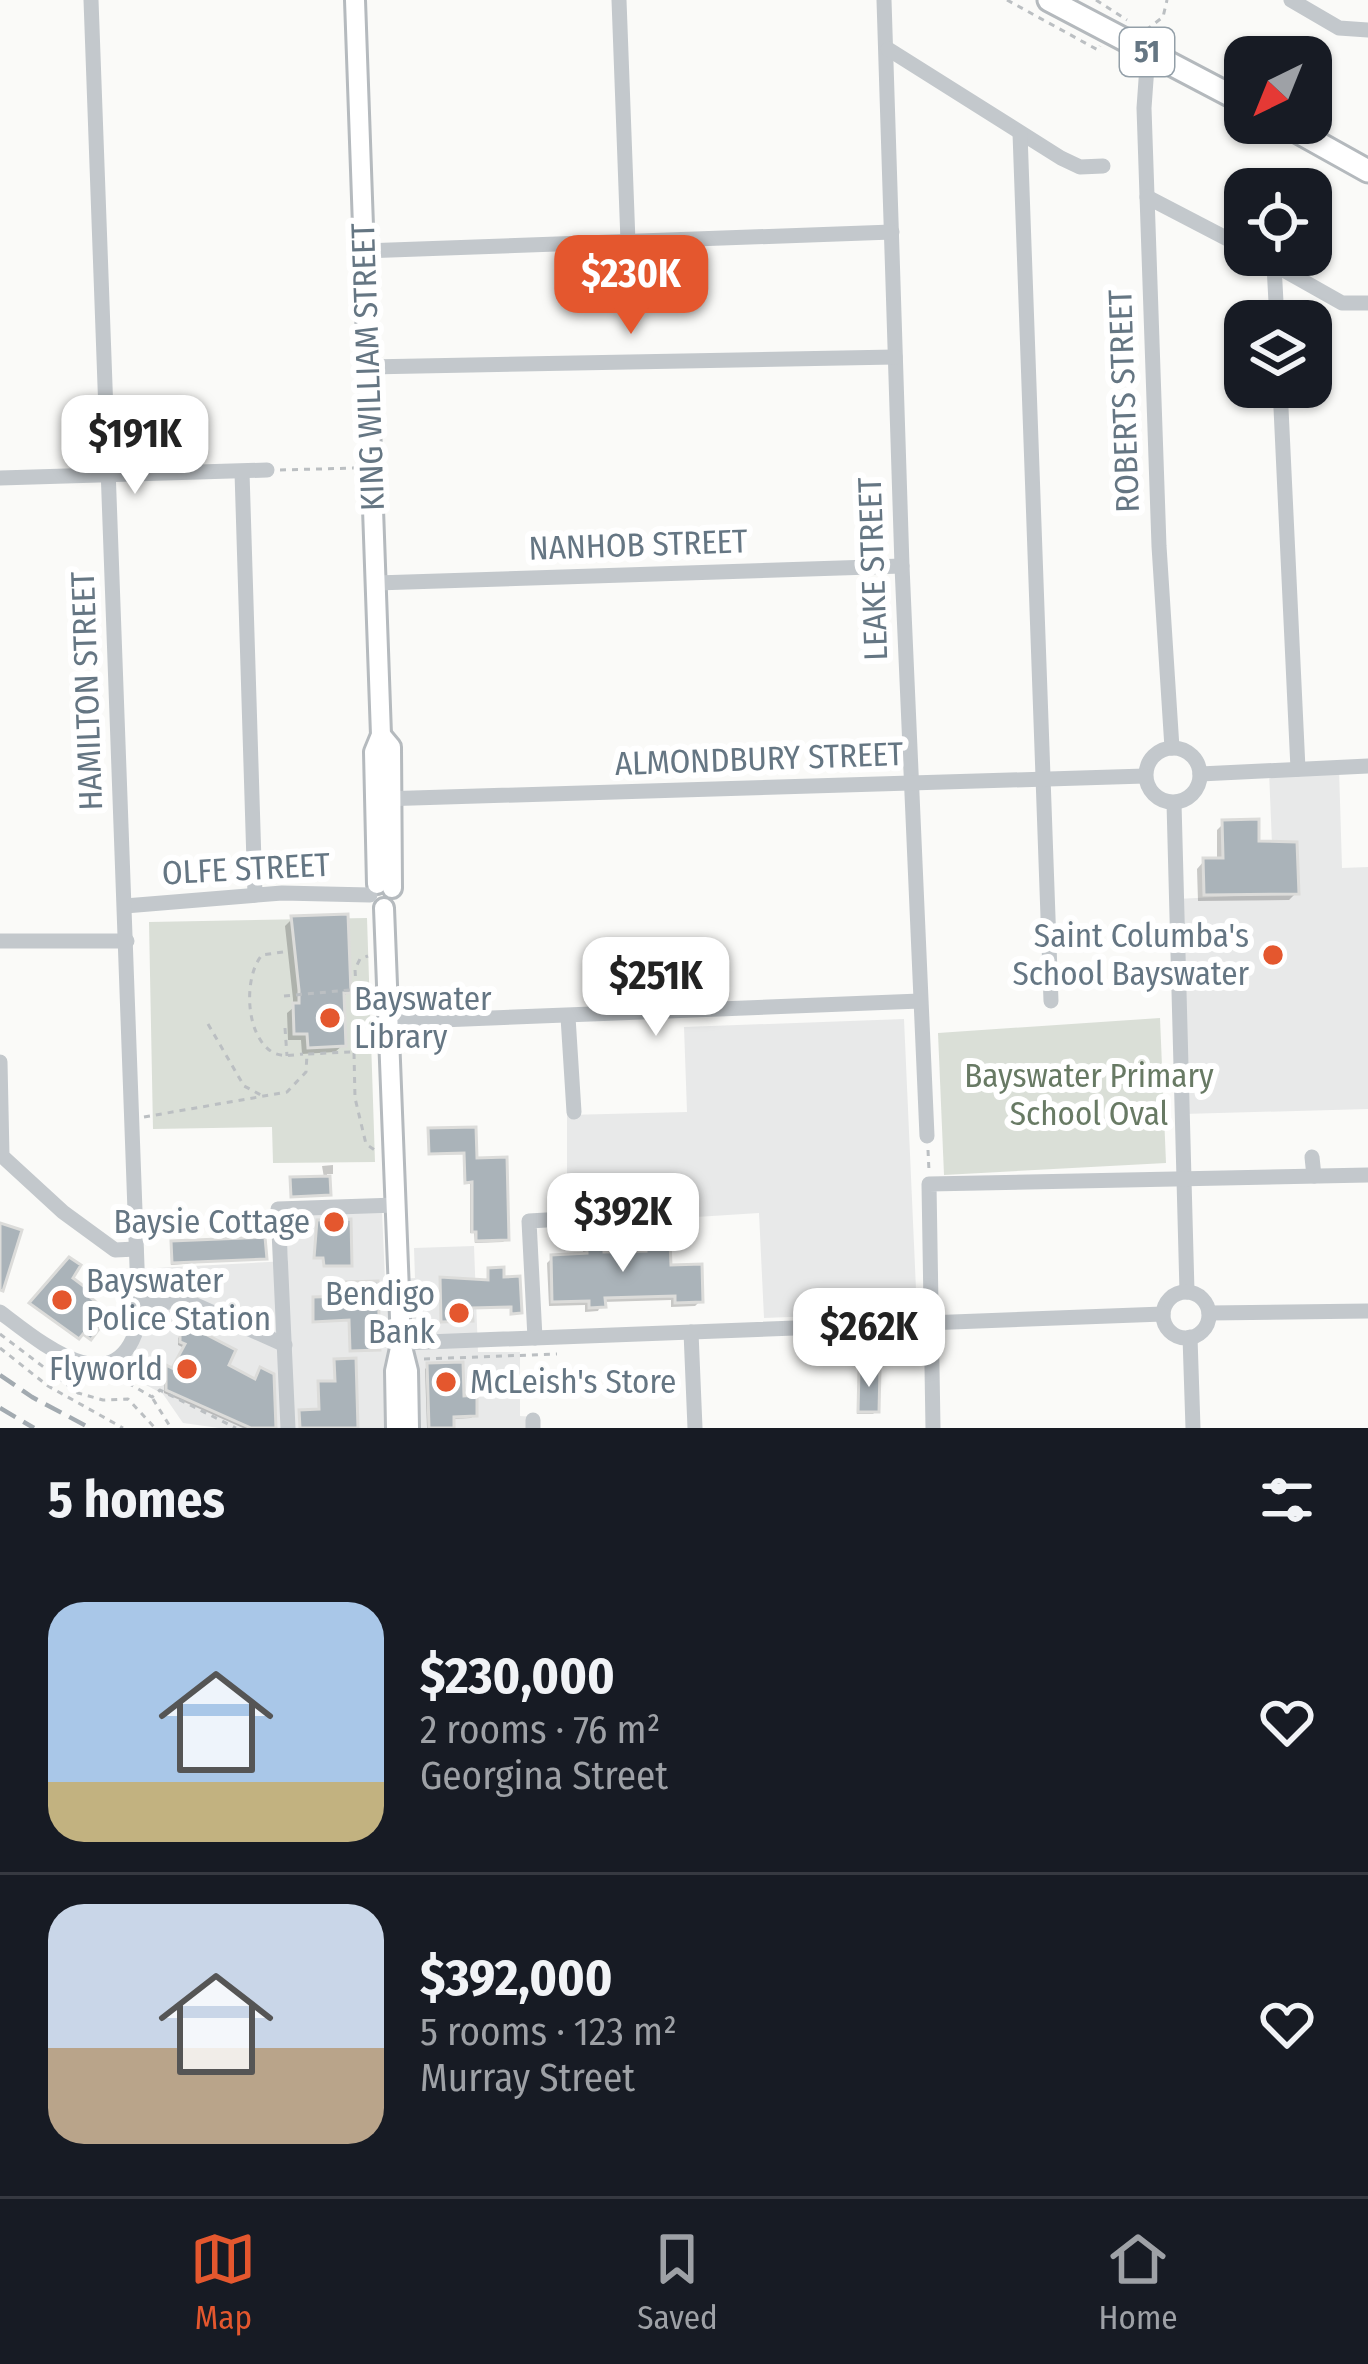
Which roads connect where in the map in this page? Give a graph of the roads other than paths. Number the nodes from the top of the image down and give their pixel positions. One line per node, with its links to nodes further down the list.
1 (92, 0): 26 (street, HAMILTON STREET)
2 (355, 0): 19 (main road, KING WILLIAM STREET)
3 (619, 0): 18 (street)
4 (884, 0): 9 (street, LEAKE STREET)
5 (1049, 0): 8 (highway, 51)
6 (1292, 0): 7 (street)
7 (1368, 30)
8 (1147, 41): 10 (highway, 51); 15 (street, ROBERTS STREET)
9 (888, 49): 11 (street); 16 (street, LEAKE STREET)
10 (1224, 90)
11 (1020, 133): 13 (street); 36 (street)
12 (1320, 144): 14 (highway)
13 (1102, 166)
14 (1368, 171)
15 (1147, 196): 17 (street); 31 (street, ROBERTS STREET)
16 (892, 232): 18 (street); 22 (street, LEAKE STREET)
17 (1224, 237)
18 (628, 242): 19 (street)
19 (363, 251): 23 (main road, KING WILLIAM STREET)
20 (1294, 276): 21 (street)
21 (1368, 303)
22 (895, 357): 23 (street); 29 (street, LEAKE STREET)
23 (368, 368): 30 (main road, KING WILLIAM STREET)
24 (1281, 408): 33 (street)
25 (267, 470): 27 (street)
26 (108, 472): 27 (street); 28 (street); 42 (street, HAMILTON STREET)
27 (242, 472): 41 (street)
28 (0, 478)
29 (902, 566): 30 (street, NANHOB STREET); 37 (street, LEAKE STREET)
30 (376, 583): 38 (main road, KING WILLIAM STREET)
31 (1172, 748): 34 (street); 35 (street)
32 (1368, 766): 33 (street)
33 (1298, 769): 34 (street)
34 (1200, 773): 39 (street)
35 (1145, 776): 36 (street, ALMONDBURY STREET); 39 (street)
36 (1040, 780): 37 (street, ALMONDBURY STREET); 46 (street)
37 (912, 784): 38 (street, ALMONDBURY STREET); 45 (street, LEAKE STREET)
38 (382, 799): 40 (main road, KING WILLIAM STREET)
39 (1174, 803): 55 (street)
40 (381, 894): 41 (street, OLFE STREET); 48 (main road, KING WILLIAM STREET)
41 (255, 895): 42 (street, OLFE STREET)
42 (125, 906): 43 (street, HAMILTON STREET)
43 (127, 940): 44 (street); 58 (street, HAMILTON STREET)
44 (0, 941)
45 (920, 1001): 47 (street); 51 (street, LEAKE STREET)
46 (1051, 1001)
47 (568, 1017): 48 (street); 50 (street)
48 (391, 1022): 56 (main road, KING WILLIAM STREET)
49 (0, 1062): 58 (street)
50 (574, 1112)
51 (927, 1136)
52 (1312, 1157): 54 (street)
53 (1368, 1175): 54 (street)
54 (1314, 1176): 55 (street)
55 (1185, 1178): 59 (street); 65 (street)
56 (396, 1205): 69 (main road, KING WILLIAM STREET); 70 (street)
57 (581, 1218): 68 (street)
58 (136, 1250): 60 (street, HAMILTON STREET)
59 (1187, 1292): 63 (street); 64 (street)
60 (139, 1304): 62 (street, HAMILTON STREET); 70 (street)
61 (1368, 1311): 63 (street)
62 (0, 1312)
63 (1209, 1313): 67 (street)
64 (1162, 1314): 65 (street); 67 (street)
65 (929, 1325): 66 (street); 75 (street)
66 (691, 1333): 68 (street); 74 (street)
67 (1190, 1337): 76 (street)
68 (535, 1338): 69 (street)
69 (401, 1343): 72 (main road, KING WILLIAM STREET); 73 (main road, KING WILLIAM STREET)
70 (285, 1345): 71 (street)
71 (288, 1428)
72 (396, 1428)
73 (409, 1428)
74 (695, 1428)
75 (934, 1428)
76 (1193, 1428)

